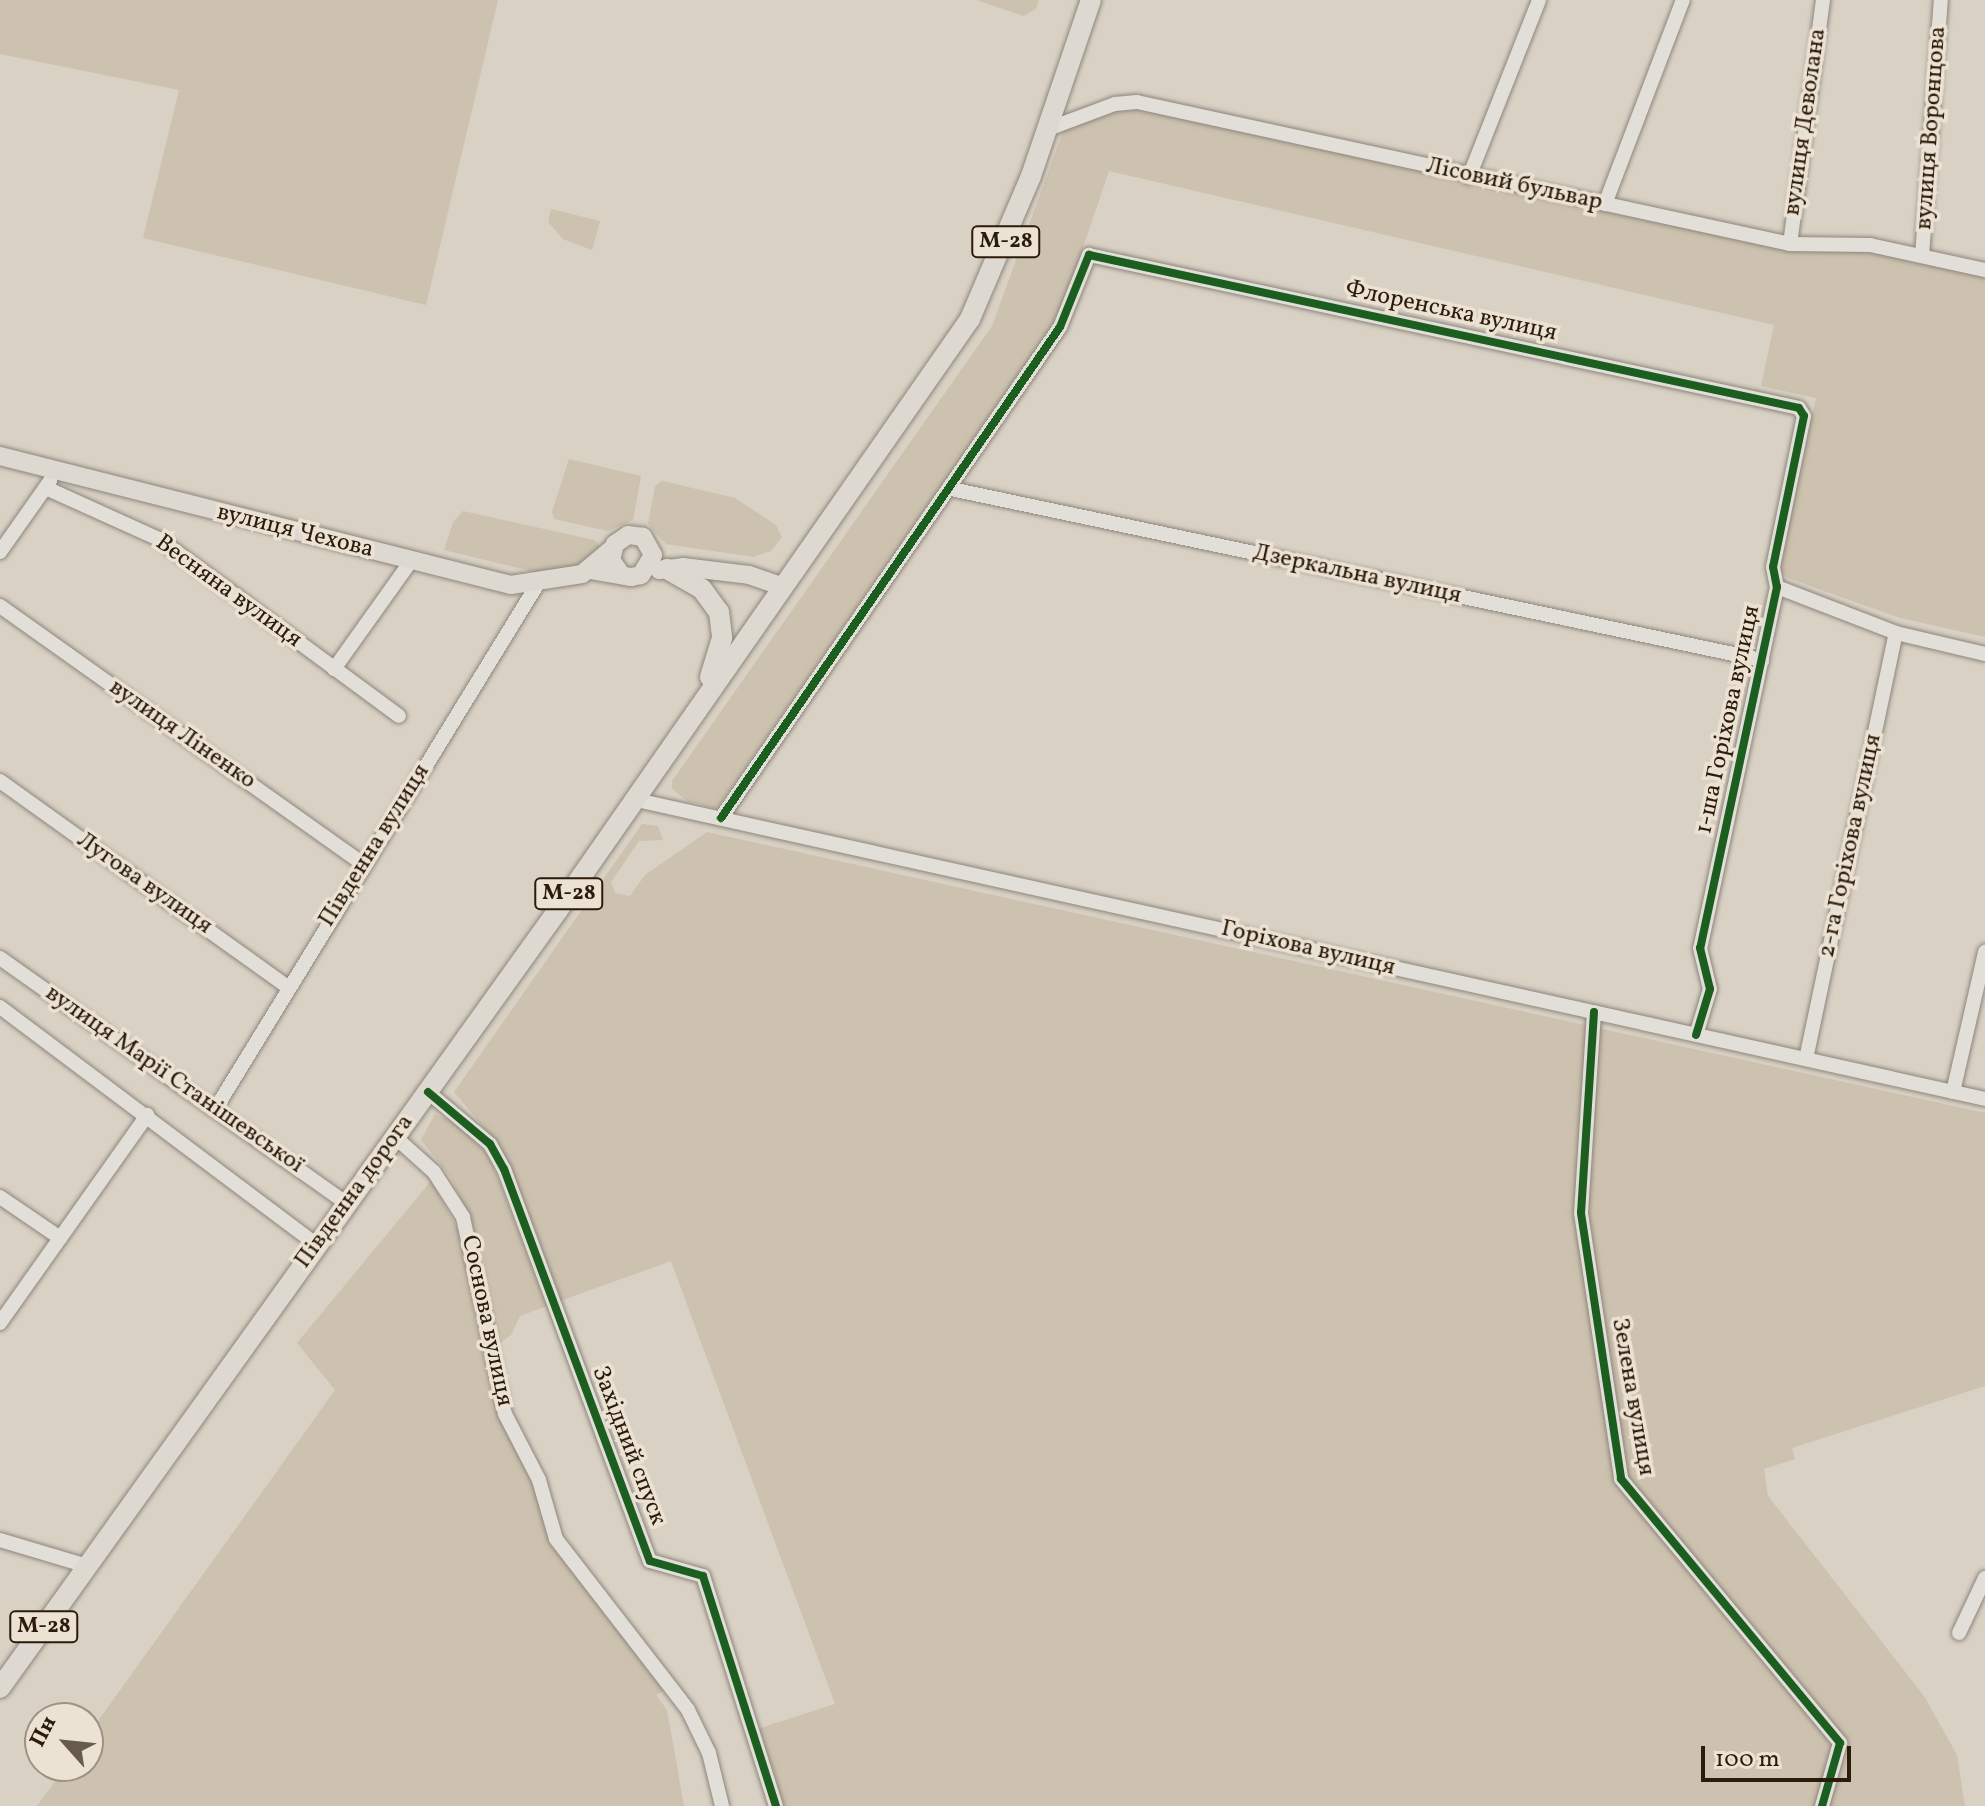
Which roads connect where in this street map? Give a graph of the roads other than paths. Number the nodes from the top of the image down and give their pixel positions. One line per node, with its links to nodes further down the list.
1 (1091, 0): 6 (highway, М-28)
2 (1539, 0): 7 (street)
3 (1683, 0): 8 (street)
4 (1823, 0): 9 (street, вулиця Деволана)
5 (1941, 0): 10 (street, вулиця Воронцова)
6 (1048, 129): 7 (street, Лісовий бульвар); 27 (highway, М-28)
7 (1469, 177): 8 (street, Лісовий бульвар)
8 (1605, 204): 9 (street, Лісовий бульвар)
9 (1790, 244): 10 (street, Лісовий бульвар)
10 (1922, 256): 11 (street, Лісовий бульвар)
11 (1985, 270)
12 (1803, 411): 16 (street, Флоренська вулиця); 28 (street, 1-ша Горіхова вулиця)
13 (0, 456): 14 (main road, вулиця Чехова)
14 (58, 471): 15 (street); 20 (main road, вулиця Чехова)
15 (46, 488): 19 (street); 33 (street, Весняна вулиця)
16 (951, 489): 32 (street, Дзеркальна вулиця); 38 (street)
17 (651, 545): 18 (main road); 21 (main road); 25 (main road)
18 (612, 549): 23 (main road, вулиця Чехова); 24 (main road)
19 (0, 552)
20 (411, 561): 26 (main road, вулиця Чехова); 33 (street)
21 (697, 568): 22 (main road); 27 (main road)
22 (667, 569): 25 (main road); 34 (highway)
23 (590, 570): 24 (main road, вулиця Чехова); 26 (main road, вулиця Чехова)
24 (620, 573): 25 (main road)
25 (641, 575)
26 (537, 585): 39 (street, Південна вулиця)
27 (783, 587): 34 (highway, М-28)
28 (1777, 587): 30 (street); 32 (street, 1-ша Горіхова вулиця)
29 (0, 606): 39 (street, вулиця Ліненко)
30 (1896, 633): 31 (street); 46 (street, 2-га Горіхова вулиця)
31 (1985, 654)
32 (1762, 660): 45 (street, 1-ша Горіхова вулиця)
33 (334, 669): 35 (street, Весняна вулиця)
34 (705, 693): 37 (highway, Південна дорога / М-28)
35 (399, 716)
36 (0, 781): 42 (street, Лугова вулиця)
37 (632, 799): 38 (street, Горіхова вулиця); 47 (highway, Південна дорога / М-28)
38 (721, 818): 44 (street, Горіхова вулиця)
39 (363, 864): 42 (street, Південна вулиця)
40 (1985, 952): 48 (street)
41 (0, 958): 50 (street, вулиця Марії Станішевської)
42 (288, 987): 50 (street, Південна вулиця)
43 (0, 1007): 51 (street, вулиця Марії Станішевської)
44 (1594, 1012): 45 (street, Горіхова вулиця); 65 (street, Зелена вулиця)
45 (1696, 1035): 46 (street, Горіхова вулиця)
46 (1806, 1059): 48 (street, Горіхова вулиця)
47 (428, 1092): 52 (highway, Південна дорога / М-28); 64 (street, Західний спуск)
48 (1953, 1092): 49 (street, Горіхова вулиця)
49 (1985, 1099)
50 (216, 1108): 54 (street, вулиця Марії Станішевської)
51 (147, 1115): 55 (street); 56 (street, вулиця Марії Станішевської)
52 (395, 1137): 54 (highway, Південна дорога / М-28); 63 (street, Соснова вулиця)
53 (0, 1197): 55 (street)
54 (347, 1204): 56 (highway, Південна дорога / М-28)
55 (60, 1238): 57 (street)
56 (317, 1245): 59 (highway, Південна дорога / М-28)
57 (0, 1323)
58 (0, 1540): 59 (street)
59 (87, 1566): 62 (highway, Південна дорога / М-28)
60 (1985, 1578): 61 (street)
61 (1959, 1633)
62 (0, 1688)
63 (722, 1806)
64 (776, 1806)
65 (1822, 1806)

